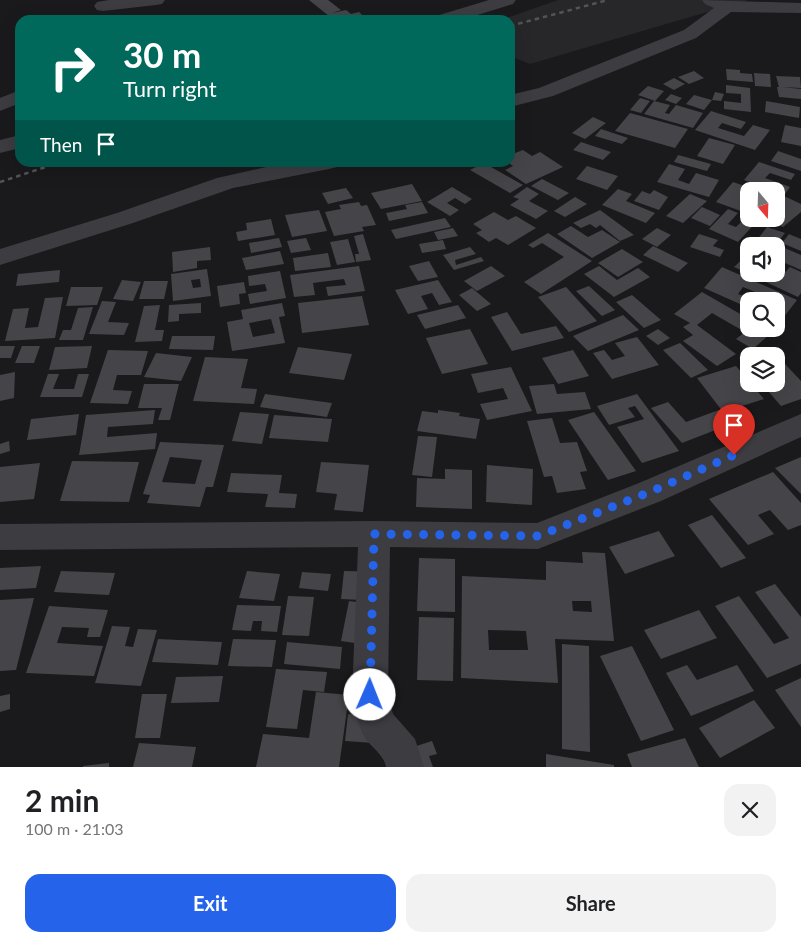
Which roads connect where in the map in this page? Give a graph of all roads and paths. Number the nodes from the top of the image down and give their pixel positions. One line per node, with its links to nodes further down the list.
1 (156, 0): 5 (street)
2 (507, 0): 6 (street)
3 (719, 3): 4 (street); 8 (street)
4 (801, 8)
5 (105, 9)
6 (458, 15)
7 (15, 98): 9 (street)
8 (515, 100)
9 (0, 105)
10 (15, 142): 11 (street)
11 (0, 147)
12 (301, 167): 13 (street)
13 (0, 257)
14 (801, 425): 15 (street)
15 (374, 534): 16 (street); 17 (street)
16 (0, 537)
17 (405, 767)

